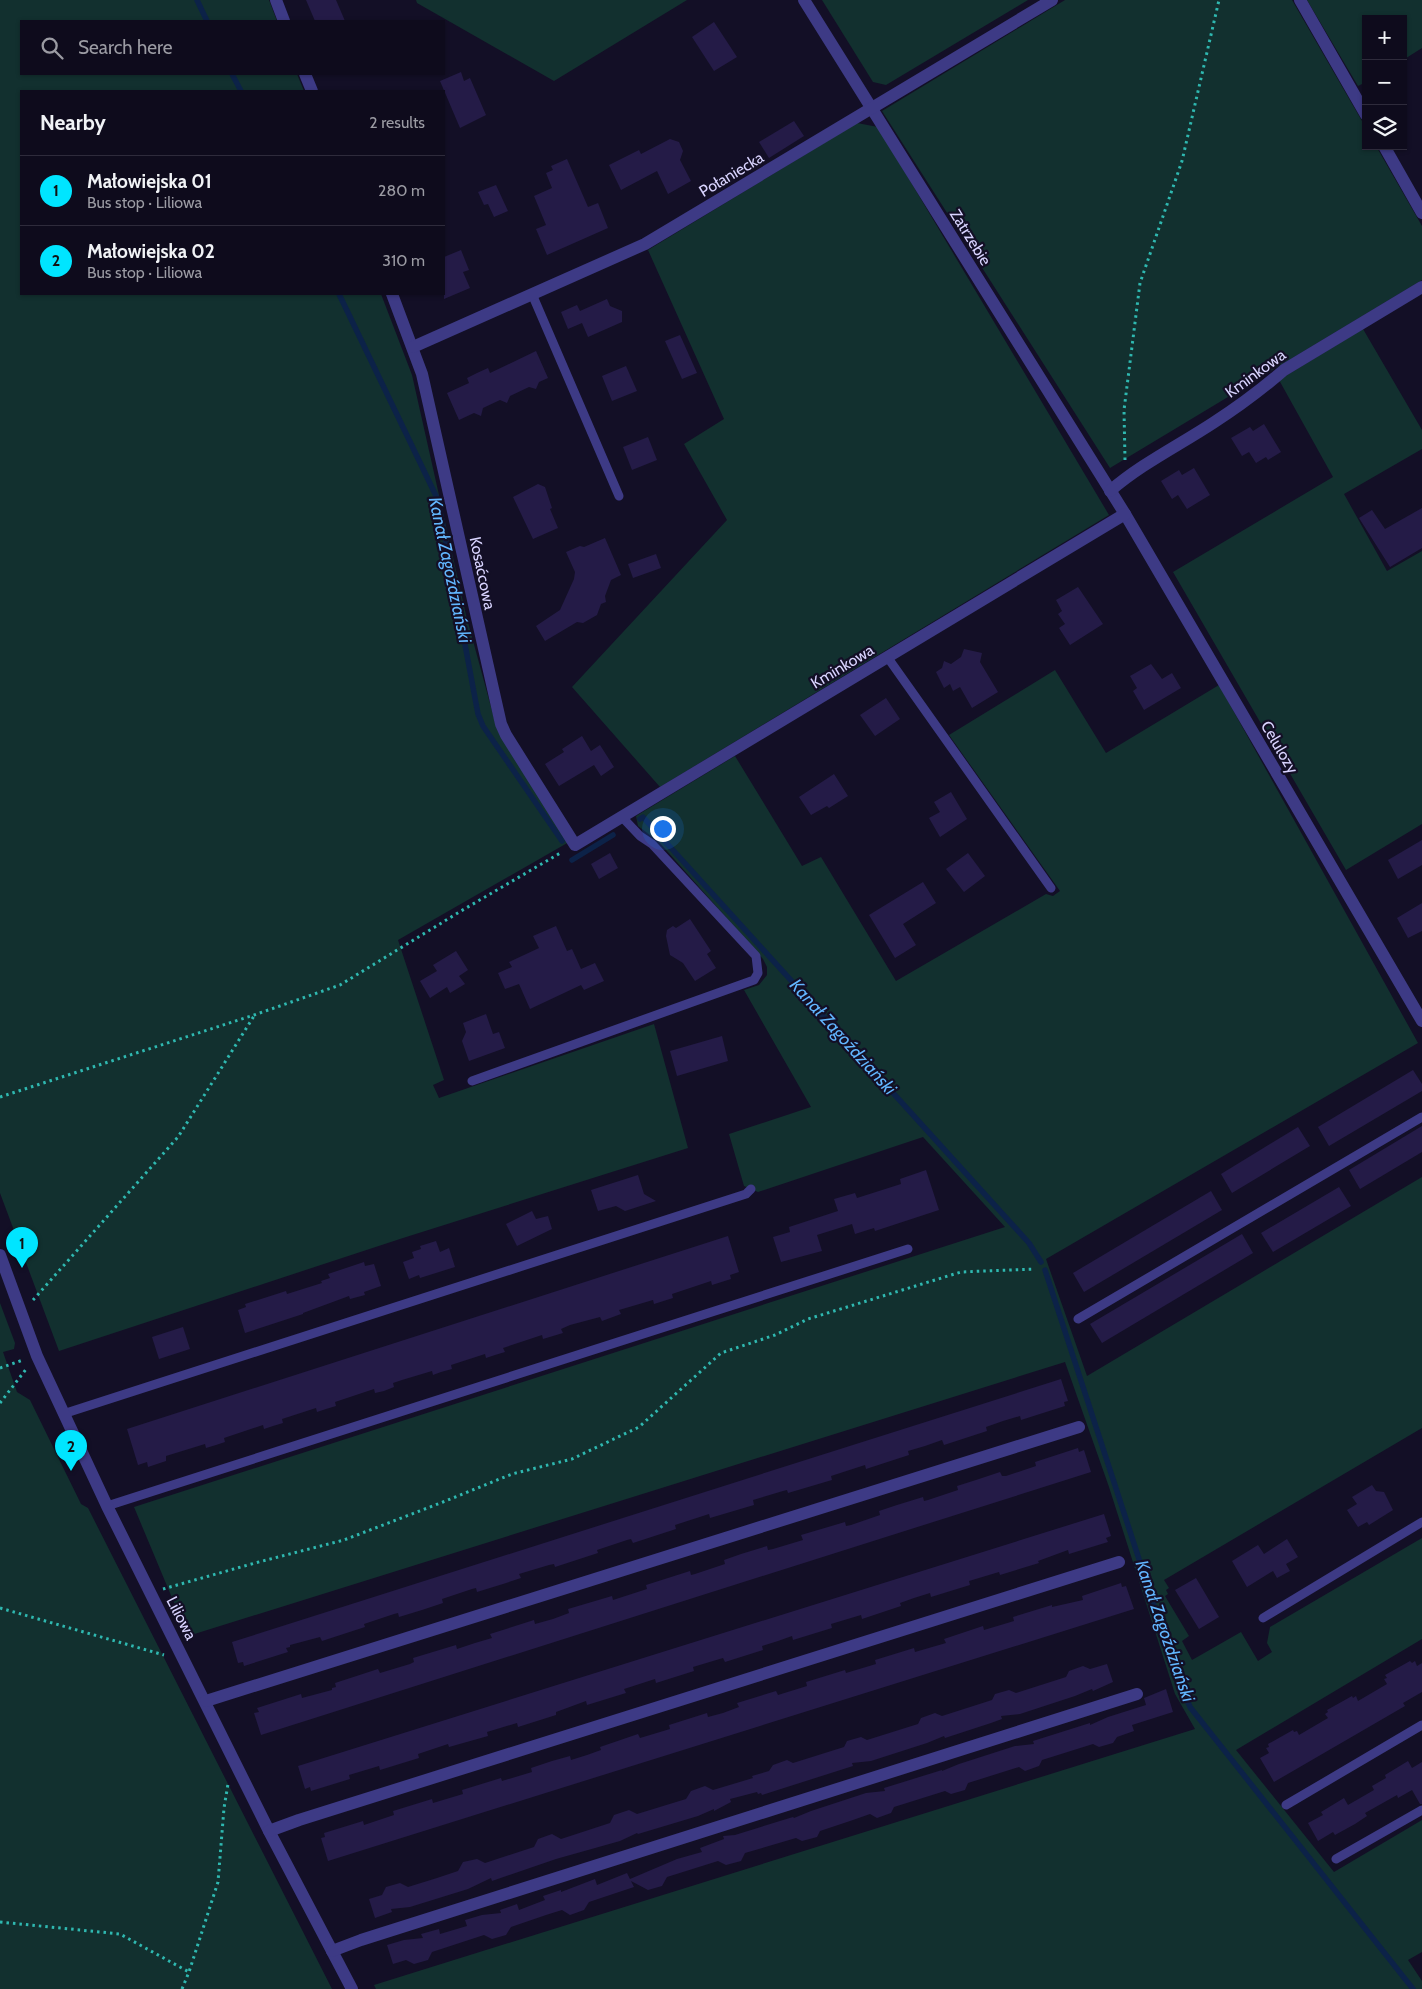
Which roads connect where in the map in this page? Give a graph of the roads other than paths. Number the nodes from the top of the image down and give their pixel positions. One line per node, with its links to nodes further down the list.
1 (276, 0): 5 (street)
2 (804, 0): 8 (street, Zatrzebie)
3 (1052, 0): 8 (street, Połaniecka)
4 (1300, 0): 9 (street)
5 (284, 20)
6 (304, 75): 7 (street)
7 (312, 90)
8 (871, 107): 13 (street, Połaniecka); 16 (street, Zatrzebie)
9 (1362, 108)
10 (1386, 150): 11 (street)
11 (1422, 213)
12 (1422, 287): 16 (street, Kminkowa)
13 (532, 294): 15 (street, Połaniecka); 17 (lane)
14 (392, 295): 15 (street, Kosaćcowa)
15 (413, 347): 21 (street, Kosaćcowa)
16 (1110, 491): 18 (street, Celulozy)
17 (619, 496)
18 (1125, 514): 19 (street, Kminkowa); 23 (street, Celulozy)
19 (888, 658): 20 (street, Kminkowa); 22 (lane)
20 (622, 817): 21 (street, Kminkowa); 24 (lane)
21 (575, 845)
22 (1051, 888)
23 (1422, 1021)
24 (472, 1082)
25 (1422, 1118): 29 (lane)
26 (751, 1189): 30 (lane)
27 (908, 1249): 32 (lane)
28 (0, 1255): 30 (street, Liliowa)
29 (1078, 1319)
30 (64, 1414): 32 (street, Liliowa)
31 (1079, 1427): 37 (street)
32 (107, 1506): 37 (street, Liliowa)
33 (1422, 1522): 35 (lane)
34 (1119, 1562): 41 (street)
35 (1263, 1618)
36 (1137, 1694): 43 (street)
37 (206, 1701): 41 (street, Liliowa)
38 (1422, 1725): 39 (lane)
39 (1286, 1805)
40 (1422, 1810): 42 (lane)
41 (269, 1831): 43 (street, Liliowa)
42 (1336, 1860)
43 (332, 1951): 44 (street, Liliowa)
44 (352, 1989)

